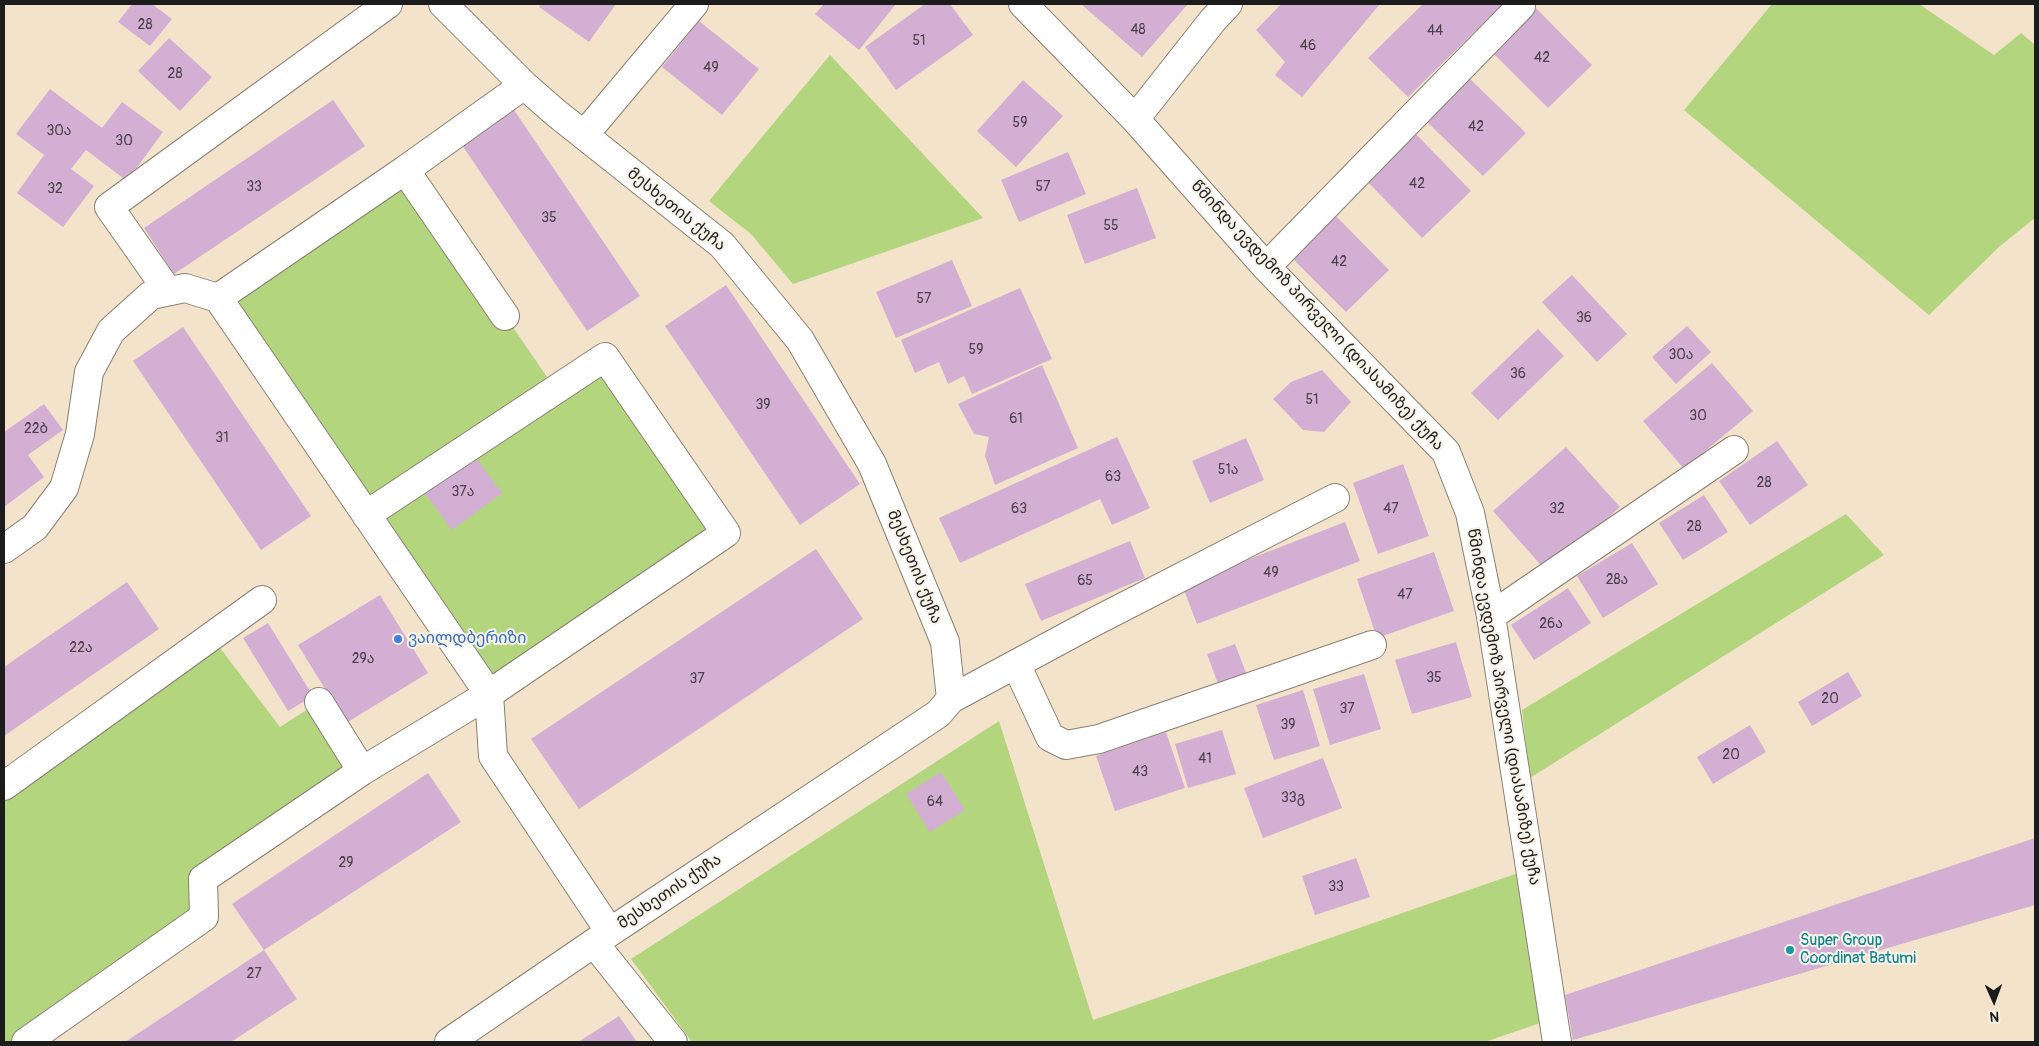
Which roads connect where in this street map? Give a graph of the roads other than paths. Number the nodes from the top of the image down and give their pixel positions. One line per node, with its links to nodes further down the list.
1 (388, 4): 12 (street)
2 (443, 4): 7 (street, მესხეთის ქუჩა)
3 (694, 4): 9 (street)
4 (1023, 4): 8 (street, წმინდა ევდემოზ პირველი (დიასამიზე) ქუჩა)
5 (1228, 4): 8 (street)
6 (1521, 6): 11 (street)
7 (524, 85): 9 (street, მესხეთის ქუჩა); 10 (street)
8 (1135, 118): 11 (street, წმინდა ევდემოზ პირველი (დიასამიზე) ქუჩა)
9 (584, 136): 24 (street, მესხეთის ქუჩა)
10 (405, 170): 13 (street); 14 (street)
11 (1266, 266): 20 (street, წმინდა ევდემოზ პირველი (დიასამიზე) ქუჩა)
12 (168, 292): 13 (street); 18 (street)
13 (218, 298): 17 (street)
14 (505, 316)
15 (1734, 450): 20 (street)
16 (1335, 498): 22 (street)
17 (366, 515): 23 (street); 23 (street)
18 (4, 549)
19 (262, 600): 27 (street)
20 (1491, 616): 32 (street, წმინდა ევდემოზ პირველი (დიასამიზე) ქუჩა)
21 (1372, 645): 22 (street)
22 (1016, 664): 24 (street)
23 (489, 694): 26 (street); 28 (street)
24 (951, 699): 28 (street, მესხეთის ქუჩა)
25 (319, 702): 26 (street)
26 (362, 772): 29 (street)
27 (4, 786)
28 (602, 938): 30 (street, მესხეთის ქუჩა); 31 (street)
29 (26, 1042)
30 (449, 1042)
31 (673, 1042)
32 (1557, 1042)

